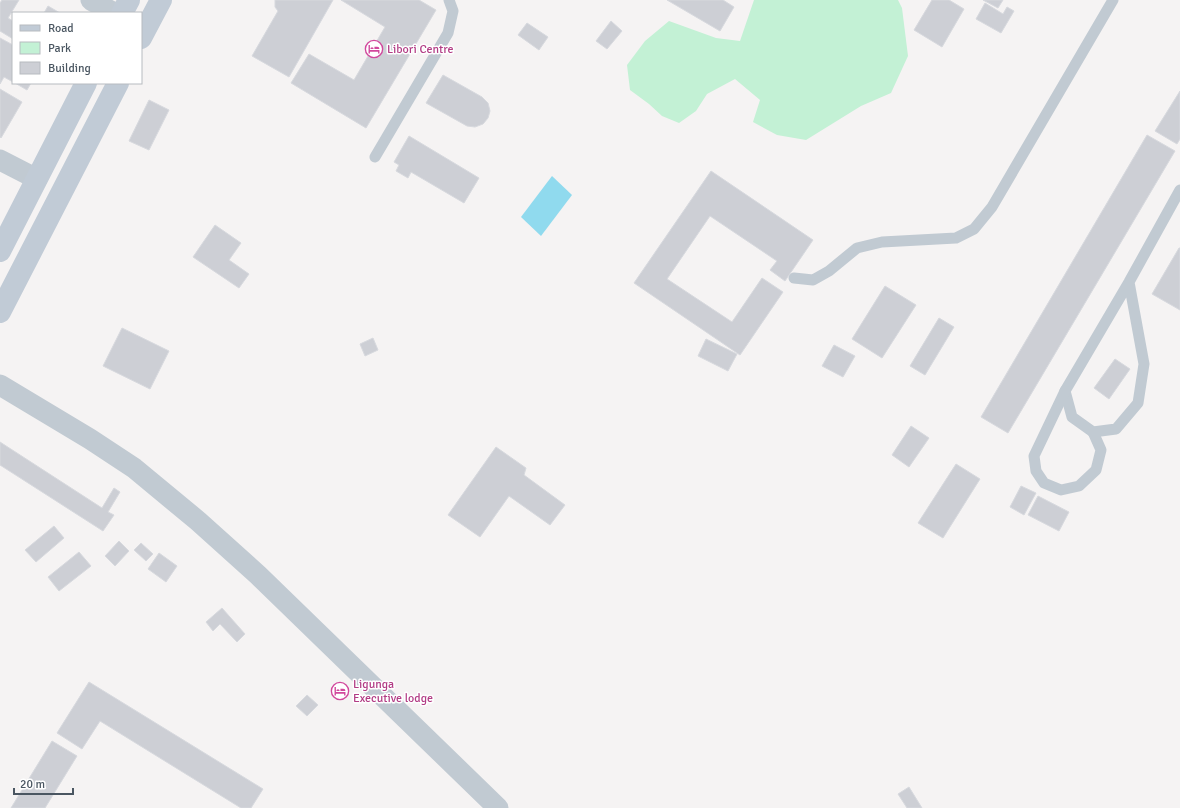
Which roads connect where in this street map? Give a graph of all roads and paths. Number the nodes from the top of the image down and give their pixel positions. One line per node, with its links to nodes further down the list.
1 (92, 0): 6 (street)
2 (129, 0): 7 (main road)
3 (161, 0): 8 (main road)
4 (449, 0): 11 (lane)
5 (1113, 0): 16 (lane)
6 (112, 12)
7 (123, 12)
8 (142, 36)
9 (85, 84): 13 (main road)
10 (117, 84): 18 (main road)
11 (375, 156)
12 (0, 160): 13 (street)
13 (37, 179): 15 (main road)
14 (1180, 190): 17 (lane)
15 (0, 251)
16 (794, 278)
17 (1129, 282): 20 (lane); 21 (lane)
18 (0, 312)
19 (0, 385): 22 (street)
20 (1066, 391): 21 (lane); 21 (lane)
21 (1093, 432)
22 (498, 808)

